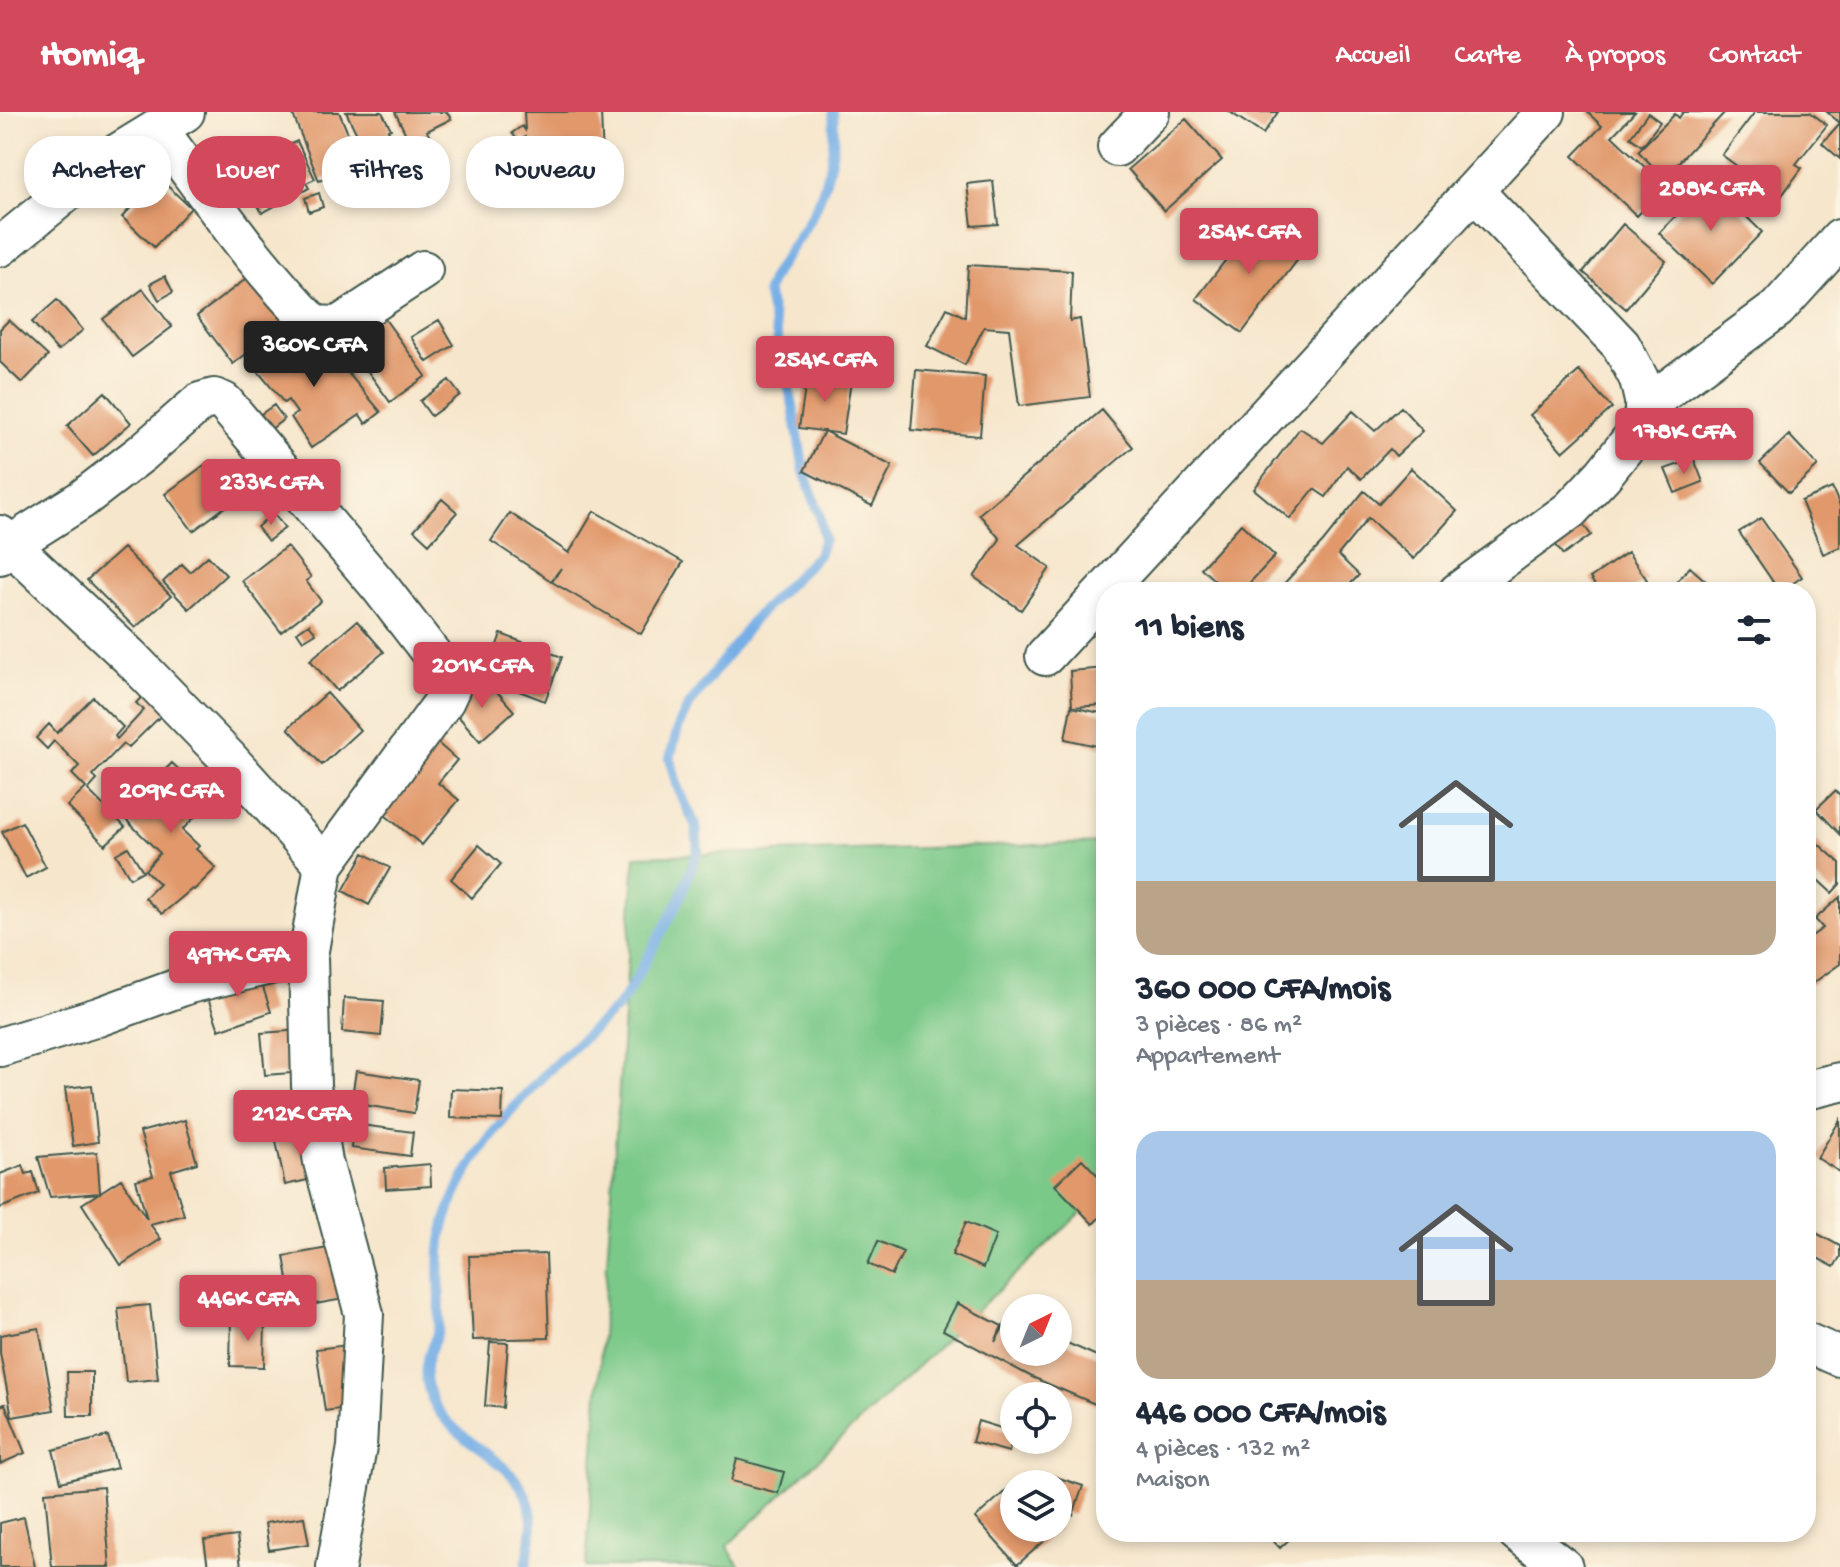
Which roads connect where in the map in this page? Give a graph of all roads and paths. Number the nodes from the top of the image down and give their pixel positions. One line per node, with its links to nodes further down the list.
1 (1150, 112): 4 (street)
2 (1546, 112): 5 (street)
3 (172, 120): 7 (street); 8 (street)
4 (1117, 147)
5 (1474, 191): 9 (street); 11 (street)
6 (1840, 239): 9 (street)
7 (0, 247)
8 (423, 270)
9 (1644, 407): 12 (street)
10 (3, 545): 15 (street); 15 (street)
11 (1113, 582)
12 (1472, 582)
13 (1096, 601): 14 (street)
14 (1045, 656)
15 (324, 865): 16 (street)
16 (308, 956): 17 (street); 23 (street)
17 (0, 1047)
18 (1840, 1082): 19 (street)
19 (1816, 1088)
20 (1816, 1346): 21 (street)
21 (1840, 1357)
22 (1530, 1542): 24 (street)
23 (336, 1567)
24 (1563, 1567)

